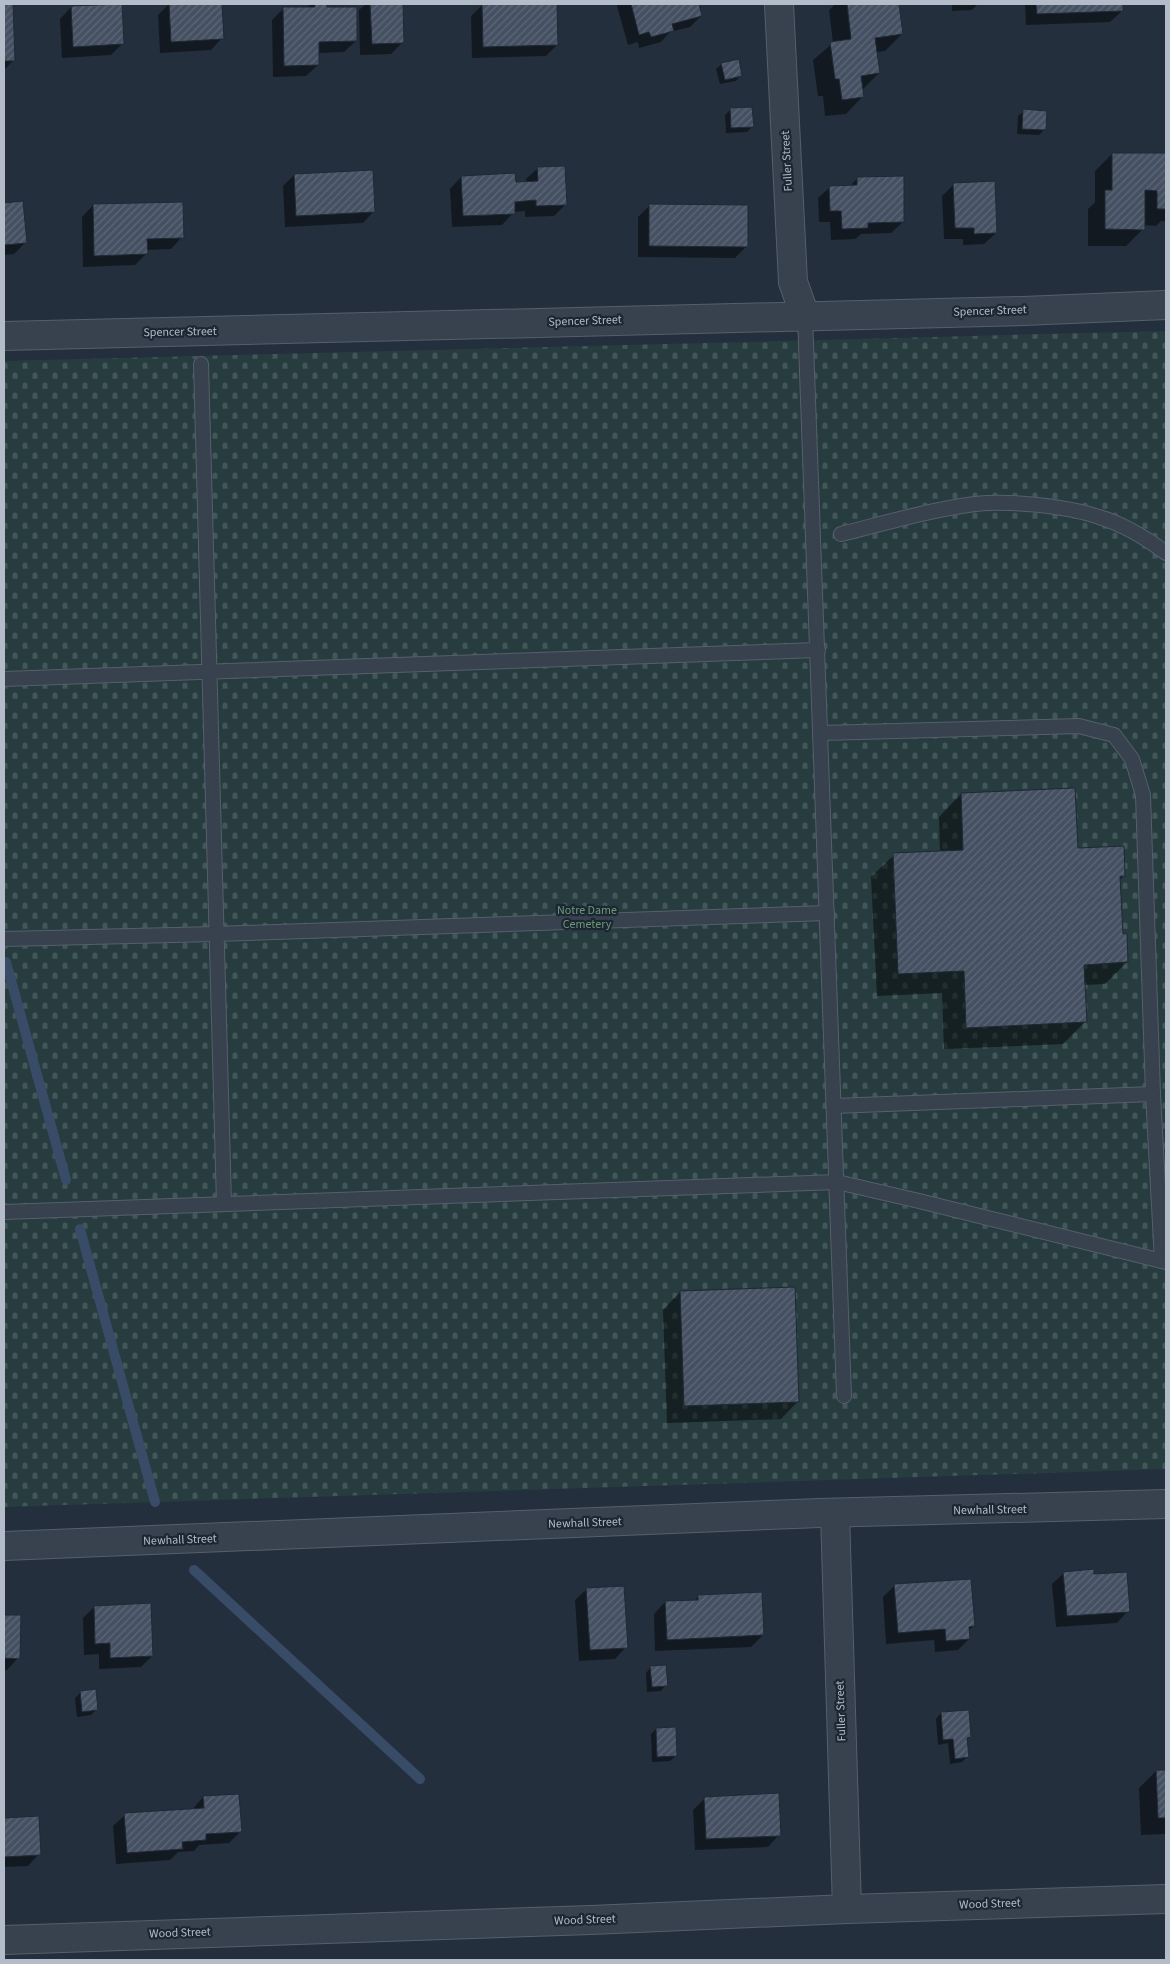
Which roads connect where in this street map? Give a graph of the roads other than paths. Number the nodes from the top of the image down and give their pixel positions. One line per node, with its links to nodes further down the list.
1 (779, 4): 3 (street, Fuller Street)
2 (1166, 305): 3 (street, Spencer Street)
3 (805, 316): 4 (street, Spencer Street); 8 (lane)
4 (4, 336)
5 (201, 364): 9 (lane)
6 (841, 534): 7 (lane)
7 (1166, 552)
8 (818, 650): 9 (lane); 11 (lane)
9 (209, 672): 10 (lane); 13 (lane)
10 (4, 678)
11 (821, 733): 12 (lane); 15 (lane)
12 (827, 913): 13 (lane); 16 (lane)
13 (216, 934): 14 (lane); 18 (lane)
14 (4, 939)
15 (1154, 1094): 16 (lane); 20 (lane)
16 (834, 1106): 17 (lane)
17 (837, 1182): 18 (lane); 20 (lane); 21 (lane)
18 (224, 1204): 19 (lane)
19 (4, 1212)
20 (1164, 1262)
21 (844, 1396)
22 (1166, 1504): 23 (street, Newhall Street)
23 (835, 1513): 24 (street, Newhall Street); 26 (street, Fuller Street)
24 (4, 1546)
25 (1166, 1899): 26 (street, Wood Street)
26 (847, 1909): 27 (street, Wood Street)
27 (4, 1940)

